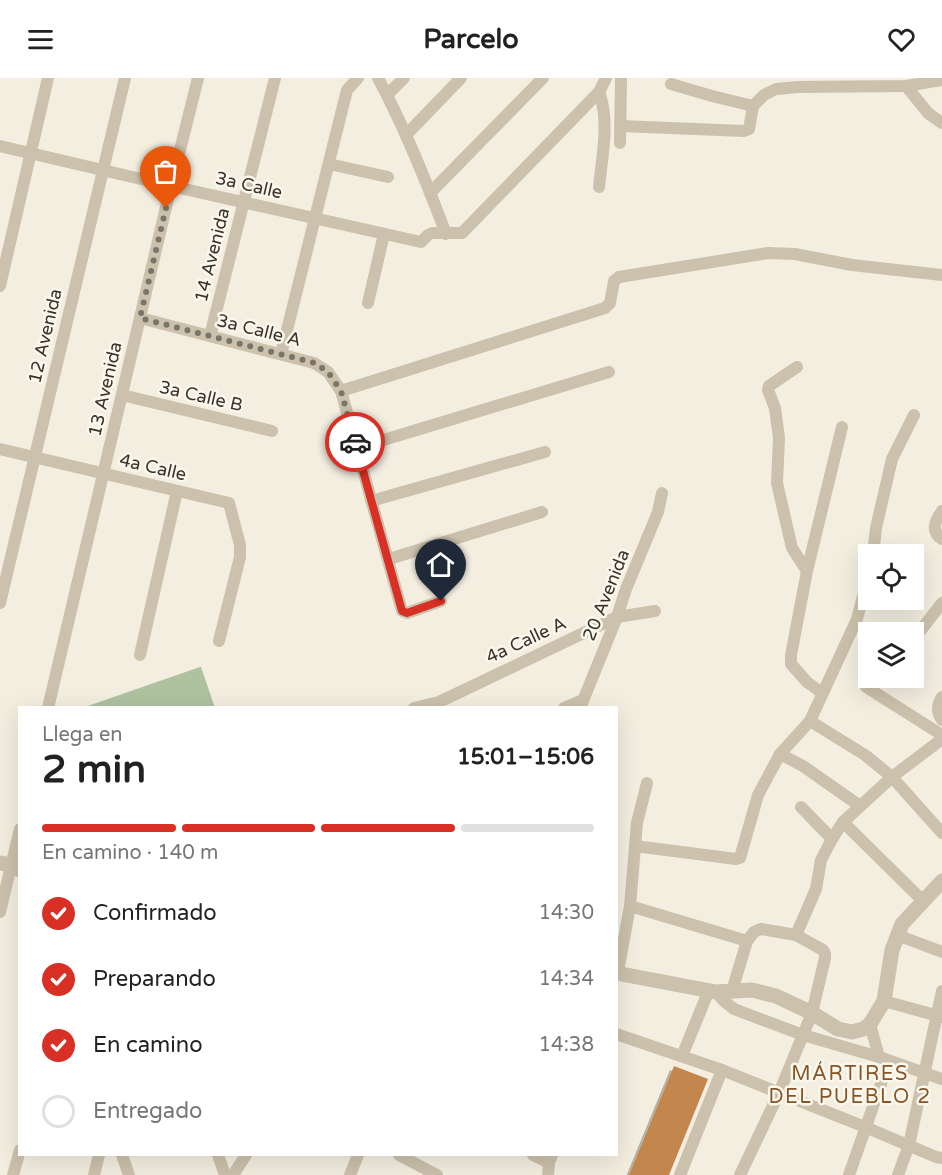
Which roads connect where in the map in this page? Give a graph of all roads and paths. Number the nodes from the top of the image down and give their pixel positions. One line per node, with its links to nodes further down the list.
1 (48, 78): 24 (street)
2 (125, 78): 26 (street, 12 Avenida)
3 (198, 78): 28 (street, 13 Avenida)
4 (275, 78): 31 (street, 14 Avenida)
5 (358, 78): 25 (street)
6 (378, 78): 17 (street)
7 (404, 78): 17 (street)
8 (461, 78): 21 (street)
9 (543, 78): 30 (street)
10 (606, 78): 16 (street)
11 (621, 78): 20 (street)
12 (942, 80): 15 (street)
13 (799, 82): 15 (street); 18 (street)
14 (671, 84): 18 (street)
15 (906, 86): 19 (street)
16 (599, 92): 29 (street); 34 (street)
17 (387, 95): 21 (street)
18 (753, 105): 20 (street)
19 (942, 123)
20 (621, 126): 22 (street)
21 (406, 135): 30 (street)
22 (621, 143)
23 (0, 146): 24 (street, 3a Calle)
24 (31, 153): 26 (street, 3a Calle); 36 (street)
25 (329, 164): 27 (street); 32 (street)
26 (103, 170): 28 (street, 3a Calle); 51 (street, 12 Avenida)
27 (388, 177)
28 (171, 186): 31 (street, 3a Calle); 38 (street, 13 Avenida)
29 (599, 187)
30 (430, 193): 34 (street)
31 (243, 202): 32 (street, 3a Calle); 39 (street, 14 Avenida)
32 (315, 218): 33 (street, 3a Calle); 40 (street)
33 (384, 234): 34 (street, 3a Calle); 37 (street)
34 (446, 234)
35 (942, 275): 43 (street)
36 (0, 286)
37 (368, 303)
38 (140, 318): 39 (street, 3a Calle A); 44 (street, 13 Avenida)
39 (210, 336): 40 (street, 3a Calle A)
40 (281, 354): 43 (street, 3a Calle A)
41 (797, 367): 61 (street)
42 (609, 372): 48 (street)
43 (341, 391): 48 (street, 3a Calle A)
44 (122, 395): 47 (street, 3a Calle B); 52 (street, 13 Avenida)
45 (914, 415): 59 (street)
46 (843, 427): 61 (street)
47 (272, 431)
48 (357, 448): 55 (street, 3a Calle A)
49 (0, 449): 51 (street, 4a Calle)
50 (544, 452): 55 (street)
51 (36, 457): 52 (street, 4a Calle); 63 (street, 12 Avenida)
52 (104, 474): 53 (street, 4a Calle); 76 (street, 13 Avenida)
53 (177, 491): 69 (street, 4a Calle); 70 (street)
54 (662, 493): 67 (street, 20 Avenida)
55 (371, 501): 60 (street, 3a Calle A)
56 (942, 511): 58 (street)
57 (542, 512): 60 (street)
58 (942, 539)
59 (874, 544)
60 (389, 559): 62 (street, 3a Calle A)
61 (807, 571): 72 (street)
62 (441, 601)
63 (0, 603)
64 (942, 603): 68 (street)
65 (656, 610): 67 (street, 4a Calle A)
66 (859, 610): 72 (street)
67 (617, 617): 74 (street, 20 Avenida); 75 (street, 4a Calle A)
68 (924, 626)
69 (219, 641)
70 (140, 655)
71 (868, 688): 79 (street)
72 (822, 693): 78 (street)
73 (942, 697): 77 (street)
74 (581, 704)
75 (440, 705)
76 (48, 706)
77 (942, 720)
78 (810, 721): 80 (street); 81 (street)
79 (942, 737): 81 (street)
80 (780, 754): 84 (street); 89 (street)
81 (892, 777): 84 (street); 86 (street)
82 (647, 783): 89 (street)
83 (801, 807): 88 (street)
84 (860, 807): 85 (street)
85 (843, 822): 88 (street); 92 (street)
86 (942, 833)
87 (18, 836): 90 (street)
88 (832, 838): 95 (street)
89 (635, 846): 93 (street)
90 (10, 866): 94 (street)
91 (942, 881): 92 (street)
92 (923, 901): 96 (street)
93 (630, 906): 97 (street); 99 (street)
94 (0, 912)
95 (796, 935): 97 (street); 105 (street)
96 (897, 935): 98 (street); 104 (street)
97 (747, 940): 102 (street)
98 (942, 952)
99 (618, 968)
100 (618, 973): 101 (street)
101 (713, 991): 102 (street); 109 (street); 110 (street)
102 (732, 991): 105 (street)
103 (942, 991): 106 (street)
104 (884, 1001): 106 (street); 107 (street)
105 (812, 1013): 107 (street); 109 (street)
106 (939, 1016): 113 (street)
107 (870, 1024): 111 (street)
108 (618, 1035): 110 (street)
109 (803, 1035): 111 (street); 115 (street)
110 (682, 1056): 112 (street)
111 (884, 1059): 113 (street); 116 (street)
112 (722, 1070): 115 (street); 135 (street)
113 (924, 1074): 114 (street); 117 (street)
114 (942, 1079)
115 (778, 1092): 116 (street); 136 (street)
116 (865, 1127): 117 (street); 137 (street)
117 (909, 1144): 126 (street); 138 (street)
118 (19, 1156): 128 (street)
119 (99, 1156): 129 (street)
120 (122, 1156): 130 (street)
121 (218, 1156): 131 (street)
122 (245, 1156): 132 (street)
123 (358, 1156): 133 (street)
124 (401, 1156): 134 (street)
125 (535, 1156): 127 (street)
126 (942, 1158)
127 (550, 1164)
128 (14, 1175)
129 (94, 1175)
130 (129, 1175)
131 (225, 1175)
132 (233, 1175)
133 (350, 1175)
134 (437, 1175)
135 (680, 1175)
136 (740, 1175)
137 (849, 1175)
138 (898, 1175)

